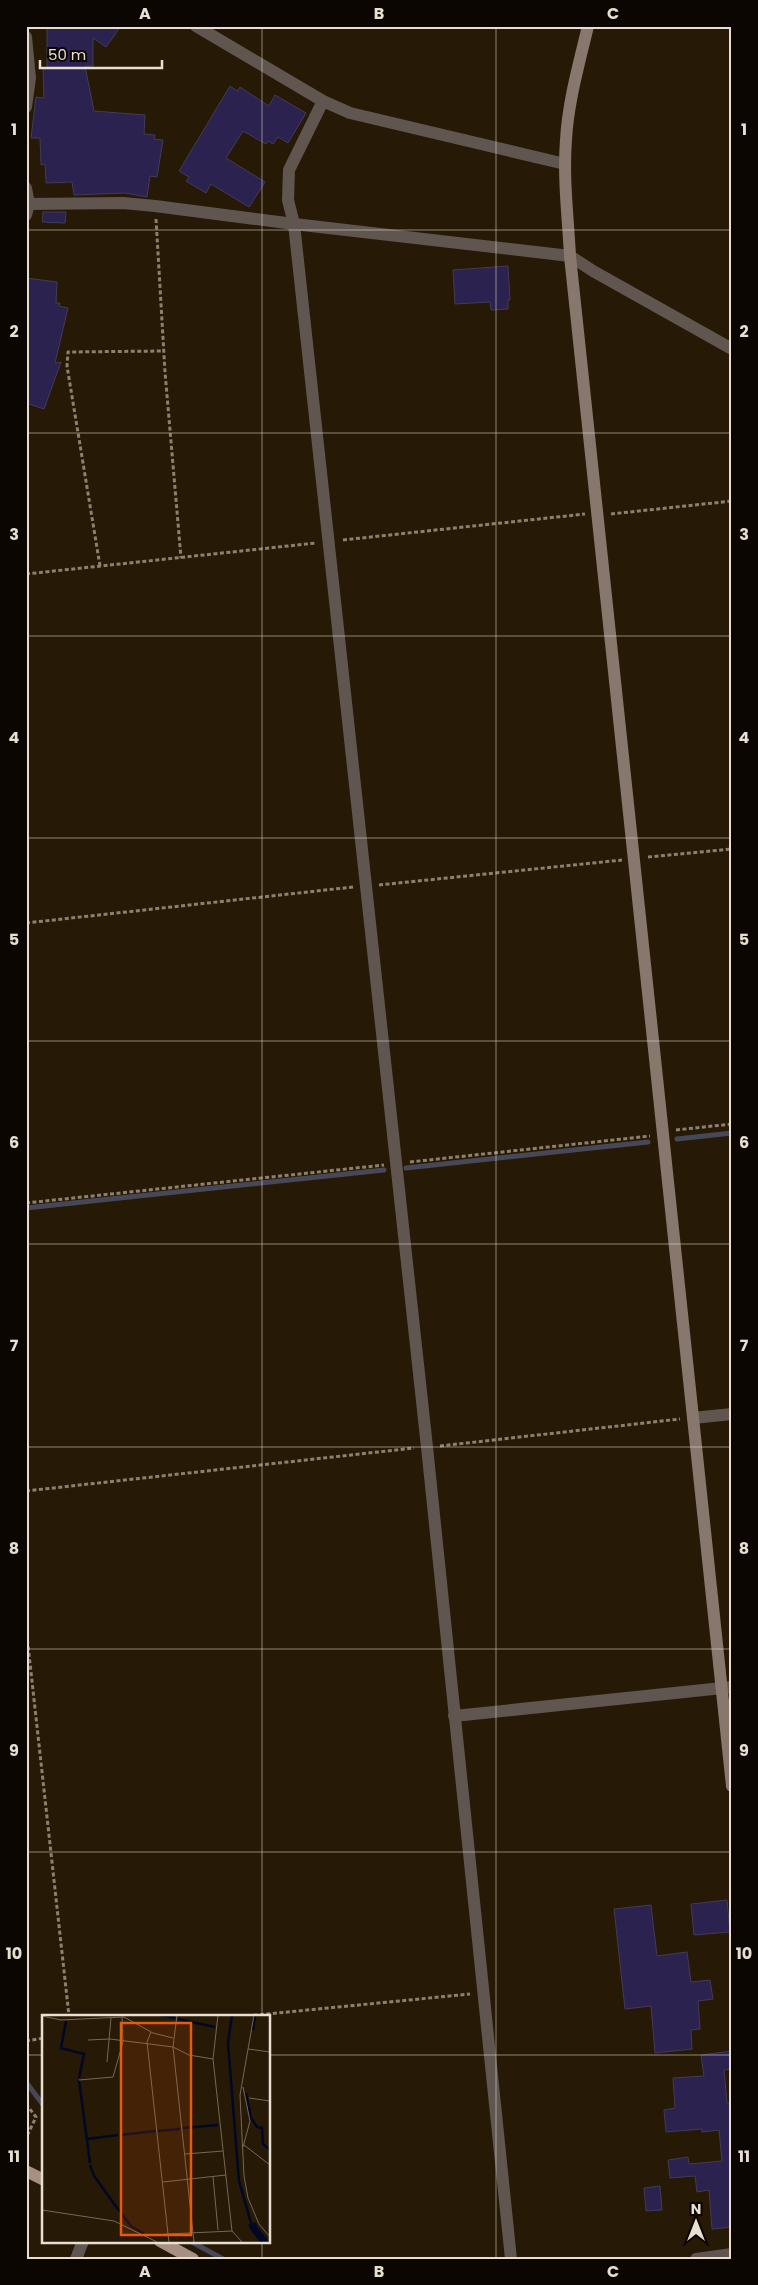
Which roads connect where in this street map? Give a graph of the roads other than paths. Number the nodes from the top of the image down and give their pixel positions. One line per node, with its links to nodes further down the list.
1 (196, 26): 4 (street)
2 (588, 26): 6 (street)
3 (26, 37): 5 (street)
4 (323, 101): 6 (street); 9 (street)
5 (26, 107)
6 (565, 164): 10 (street)
7 (26, 188): 8 (street)
8 (27, 208): 9 (street)
9 (294, 224): 10 (street); 15 (street)
10 (570, 256): 11 (street); 13 (street)
11 (732, 349)
12 (732, 1414): 13 (street)
13 (693, 1418): 14 (street)
14 (727, 1688): 15 (street); 16 (street)
15 (454, 1716): 24 (street)
16 (732, 1786)
17 (26, 2171): 18 (main road)
18 (42, 2179)
19 (83, 2242): 22 (street)
20 (162, 2242): 23 (main road)
21 (732, 2254): 25 (street)
22 (76, 2259)
23 (193, 2259)
24 (511, 2259)
25 (696, 2259)

